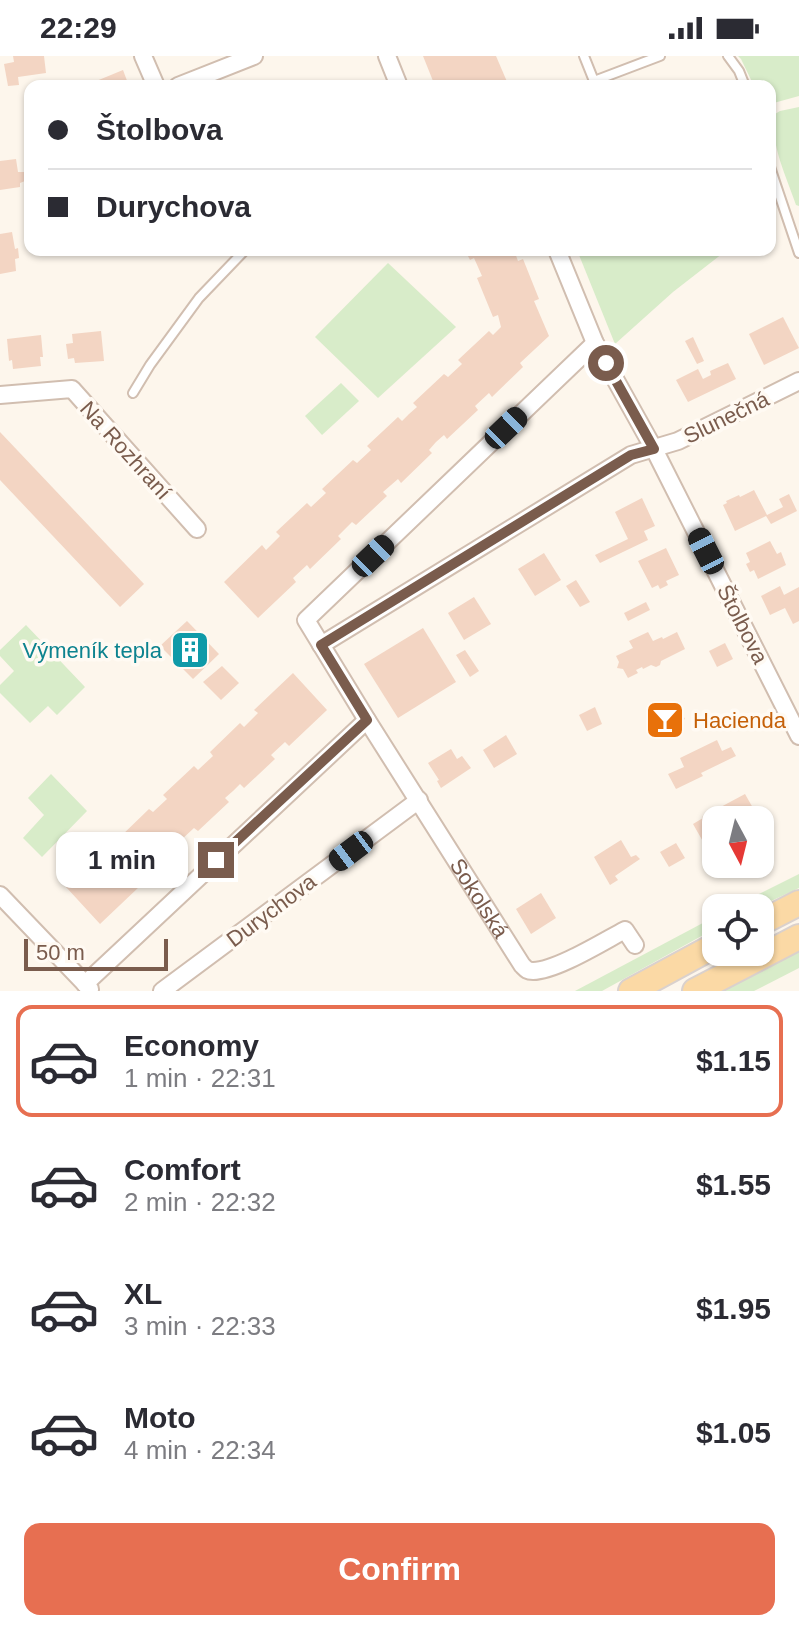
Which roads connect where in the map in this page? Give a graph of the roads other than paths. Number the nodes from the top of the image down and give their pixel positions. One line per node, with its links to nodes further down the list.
1 (143, 56): 8 (street)
2 (254, 56): 9 (street)
3 (387, 56): 10 (street)
4 (584, 56): 11 (lane)
5 (660, 56): 7 (lane)
6 (728, 56): 13 (lane)
7 (645, 58): 12 (lane)
8 (153, 80)
9 (193, 80)
10 (397, 80)
11 (594, 80)
12 (596, 80)
13 (743, 80)
14 (776, 186): 15 (lane)
15 (799, 253)
16 (239, 256): 20 (lane)
17 (559, 256): 18 (street)
18 (595, 343): 22 (street, Štolbova); 24 (street)
19 (799, 381): 22 (street, Slunečná)
20 (133, 393)
21 (0, 395): 23 (street, Na Rozhraní)
22 (654, 449): 24 (street, Slunečná); 26 (street, Štolbova)
23 (197, 529)
24 (321, 645): 25 (street)
25 (367, 720): 27 (street, Sokolská); 34 (street)
26 (799, 736)
27 (419, 800): 32 (street, Sokolská); 35 (street, Durychova)
28 (0, 895): 34 (street)
29 (799, 903): 30 (main road)
30 (774, 916)
31 (799, 937): 37 (main road)
32 (635, 945)
33 (702, 953): 36 (main road)
34 (88, 987)
35 (162, 991)
36 (631, 991)
37 (695, 991)

